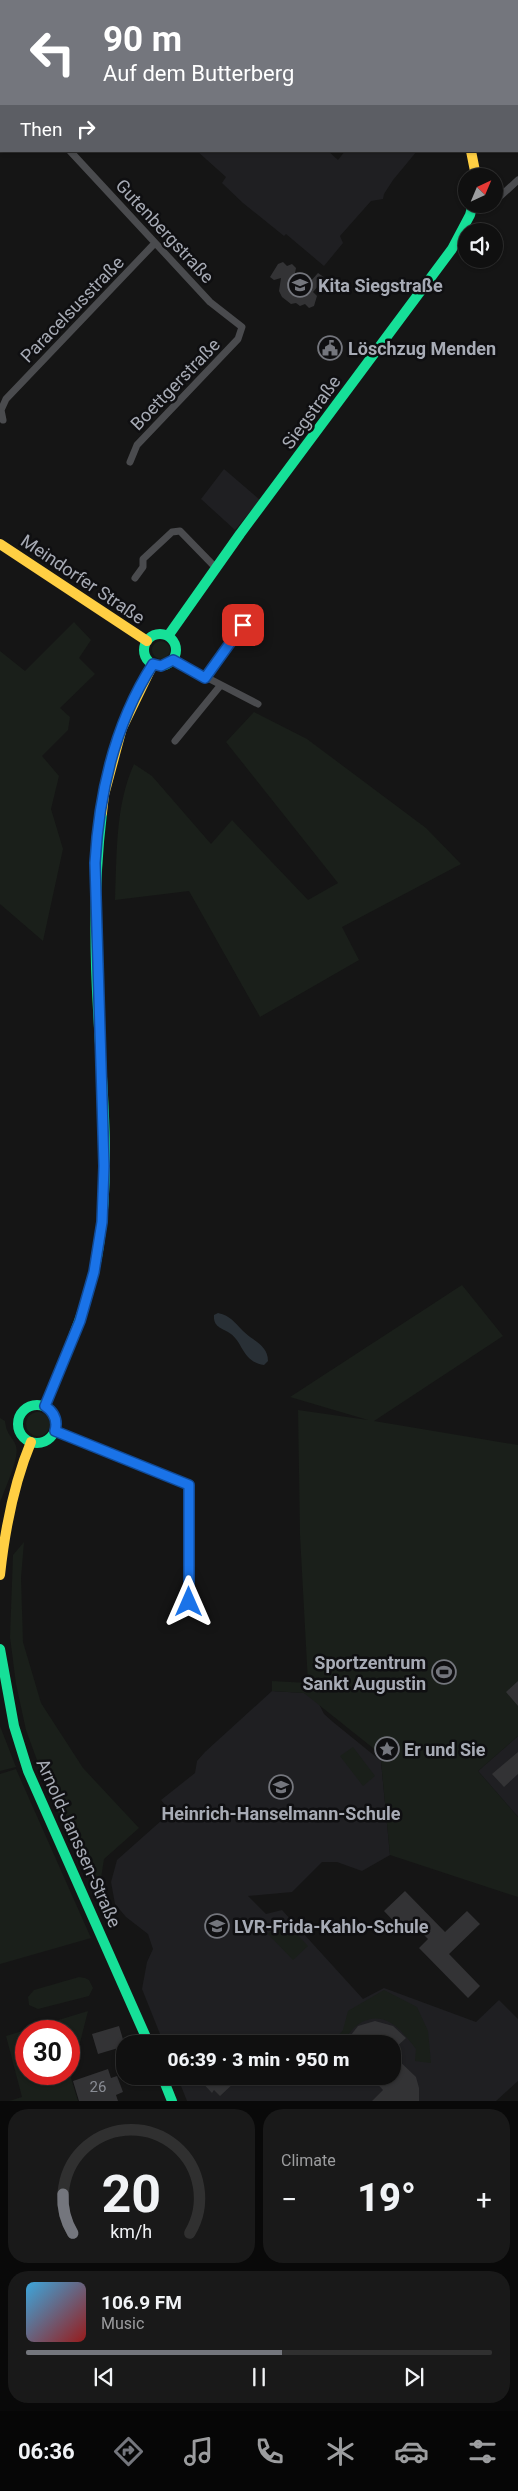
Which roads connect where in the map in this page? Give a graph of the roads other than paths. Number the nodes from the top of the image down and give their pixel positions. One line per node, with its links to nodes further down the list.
1 (71, 152): 7 (street, Gutenbergstraße)
2 (471, 152): 3 (main road)
3 (474, 168)
4 (518, 180): 5 (street)
5 (503, 194)
6 (471, 213): 12 (main road, Siegstraße)
7 (154, 244): 8 (street, Gutenbergstraße); 9 (street, Paracelsusstraße)
8 (242, 327): 10 (street, Boettgerstraße)
9 (3, 420)
10 (130, 462)
11 (0, 544): 16 (main road, Meindorfer Straße)
12 (216, 568): 13 (street); 15 (main road, Siegstraße)
13 (135, 578)
14 (252, 612): 19 (street)
15 (168, 636): 16 (main road); 17 (main road)
16 (147, 641): 18 (main road)
17 (173, 660): 18 (main road); 19 (street)
18 (153, 664): 23 (main road)
19 (205, 678): 20 (street)
20 (220, 686): 21 (street); 22 (street)
21 (258, 704)
22 (175, 741)
23 (45, 1406): 24 (main road); 25 (main road)
24 (55, 1431): 25 (main road); 27 (street)
25 (31, 1442): 26 (main road)
26 (0, 1575)
27 (189, 1602)
28 (0, 1648): 29 (main road, Arnold-Janssen-Straße)
29 (145, 2035)
30 (166, 2085): 31 (main road)
31 (172, 2101)

